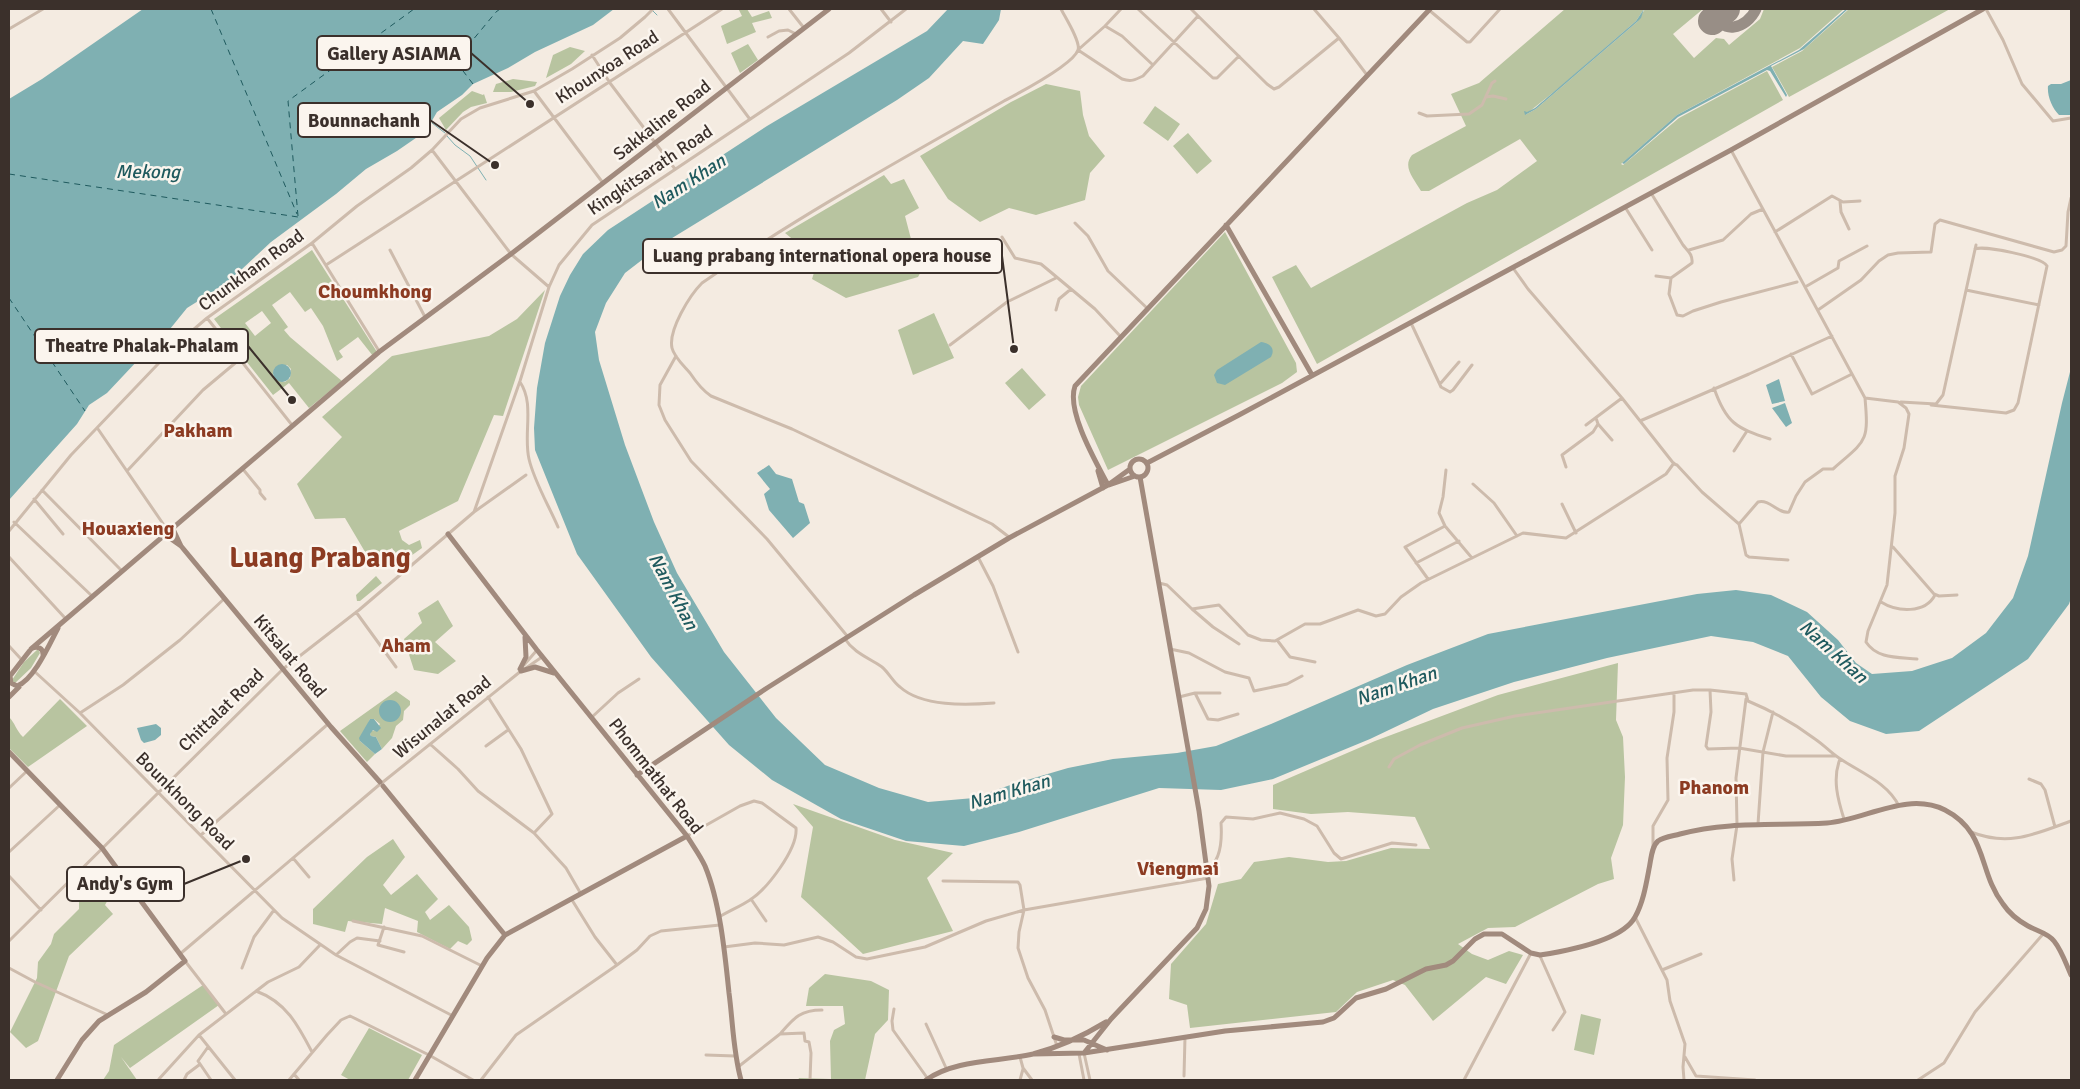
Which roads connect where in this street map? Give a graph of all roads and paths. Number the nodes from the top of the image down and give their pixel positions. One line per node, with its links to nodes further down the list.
1 (43, 9): 21 (street)
2 (668, 9): 22 (street)
3 (722, 9): 22 (street, Khounxoa Road)
4 (789, 9): 20 (street)
5 (829, 9): 20 (street, Sakkaline Road)
6 (880, 9): 18 (street)
7 (906, 9): 18 (street, Kingkitsarath Road)
8 (1061, 9): 27 (street)
9 (1121, 9): 19 (street)
10 (1138, 9): 26 (street)
11 (1191, 9): 17 (street)
12 (1314, 9): 25 (street)
13 (1430, 9): 14 (street); 31 (street)
14 (1500, 9)
15 (1984, 9): 41 (street); 44 (street)
16 (652, 10): 28 (street, Chunkham Road)
17 (1198, 16): 26 (street); 29 (street)
18 (891, 22): 40 (street, Kingkitsarath Road)
19 (1105, 26): 27 (street); 30 (street)
20 (804, 28): 23 (street, Sakkaline Road)
21 (9, 29)
22 (685, 33): 33 (street, Khounxoa Road); 34 (street)
23 (796, 34): 24 (street); 34 (street, Sakkaline Road)
24 (768, 37)
25 (1339, 38): 29 (street); 31 (street)
26 (1173, 41): 29 (street); 30 (street)
27 (1078, 50): 30 (street); 87 (street)
28 (592, 55): 33 (street); 35 (street, Chunkham Road)
29 (1239, 56)
30 (1153, 64)
31 (1367, 75): 55 (street)
32 (1495, 81): 36 (street)
33 (610, 82): 39 (street, Khounxoa Road); 42 (street)
34 (726, 88): 40 (street); 42 (street, Sakkaline Road)
35 (534, 91): 39 (street); 43 (street, Chunkham Road)
36 (1486, 97): 37 (street); 38 (street)
37 (1506, 99)
38 (1419, 113)
39 (553, 118): 46 (street, Khounxoa Road); 47 (street)
40 (749, 118): 45 (street, Kingkitsarath Road)
41 (2071, 118)
42 (655, 142): 45 (street); 47 (street, Sakkaline Road)
43 (432, 150): 46 (street); 59 (street, Chunkham Road)
44 (1731, 150): 48 (street); 53 (street)
45 (675, 169): 71 (street, Kingkitsarath Road)
46 (456, 181): 64 (street); 65 (street, Khounxoa Road)
47 (603, 183): 64 (street, Sakkaline Road)
48 (1650, 192): 52 (street); 63 (street)
49 (2071, 198): 78 (street)
50 (1840, 201): 51 (street); 56 (street); 57 (street)
51 (1860, 201)
52 (1625, 206): 62 (street); 66 (street)
53 (1763, 208): 57 (street); 63 (street)
54 (1075, 223): 76 (street)
55 (1226, 225): 76 (street); 92 (street)
56 (1849, 230)
57 (1776, 232): 72 (street)
58 (1002, 237): 68 (street)
59 (312, 243): 65 (street); 79 (street, Chunkham Road)
60 (1867, 246): 72 (street)
61 (390, 250): 80 (street)
62 (1652, 250)
63 (1689, 250): 69 (street)
64 (512, 254): 71 (street); 80 (street, Sakkaline Road)
65 (326, 265): 85 (street)
66 (1513, 268): 81 (street); 96 (street)
67 (1656, 276): 69 (street)
68 (1056, 278): 73 (street); 84 (street)
69 (1671, 278): 70 (street)
70 (1797, 282)
71 (549, 287): 93 (street, Kingkitsarath Road)
72 (1805, 287): 78 (street)
73 (1071, 290): 77 (street); 83 (street)
74 (1966, 290): 75 (street); 75 (street); 99 (street)
75 (2039, 305): 99 (street)
76 (1148, 309): 83 (street)
77 (1056, 310)
78 (1818, 310): 82 (street)
79 (208, 318): 88 (street); 105 (street, Chunkham Road)
80 (425, 318): 85 (street, Sakkaline Road)
81 (1411, 323): 92 (street); 94 (street)
82 (1832, 336): 86 (street); 91 (street)
83 (1121, 337): 120 (street)
84 (950, 345)
85 (379, 352): 103 (street, Sakkaline Road)
86 (1791, 354): 91 (street); 95 (street)
87 (676, 356): 136 (street); 158 (street)
88 (240, 359): 103 (street); 116 (street)
89 (1459, 362): 94 (street)
90 (1472, 365): 94 (street)
91 (1852, 374): 97 (street)
92 (1312, 375): 110 (street)
93 (520, 381): 125 (street, Kingkitsarath Road); 129 (street)
94 (1440, 384)
95 (1714, 388): 101 (street); 106 (street)
96 (1622, 398): 100 (street); 101 (street)
97 (1865, 398): 98 (street); 127 (street)
98 (1898, 402): 99 (street); 139 (street)
99 (1931, 405)
100 (1596, 418): 102 (street); 104 (street)
101 (1640, 421): 111 (street)
102 (1598, 424): 108 (street); 112 (street)
103 (292, 425): 113 (street, Sakkaline Road)
104 (1586, 425)
105 (98, 429): 116 (street); 121 (street, Chunkham Road)
106 (1747, 431): 107 (street); 109 (street)
107 (1770, 439)
108 (1612, 440)
109 (1734, 451)
110 (1147, 463): 114 (street); 118 (street)
111 (1674, 463): 127 (street); 135 (street)
112 (1566, 467)
113 (242, 468): 123 (street); 131 (street, Sakkaline Road)
114 (1130, 469): 118 (street); 120 (street)
115 (1446, 470): 128 (street)
116 (127, 471): 131 (street)
117 (526, 475): 125 (street, Chittalat Road)
118 (1137, 477): 120 (street); 147 (street)
119 (1473, 484): 135 (street)
120 (1106, 486): 136 (street)
121 (42, 490): 122 (street, Chunkham Road); 145 (street)
122 (34, 499): 126 (street, Chunkham Road); 133 (street)
123 (265, 499)
124 (1562, 504): 132 (street)
125 (474, 512): 134 (street, Chittalat Road)
126 (14, 522): 130 (street, Chunkham Road); 150 (street)
127 (1739, 524): 143 (street)
128 (1445, 526): 137 (street); 144 (street)
129 (558, 527)
130 (9, 531)
131 (168, 531): 138 (street, Kitsalat Road); 138 (street, Kitsalat Road); 145 (street, Sakkaline Road)
132 (1576, 533)
133 (62, 534)
134 (448, 534): 154 (street, Chittalat Road); 157 (street, Phommathat Road)
135 (1517, 536): 142 (street)
136 (1009, 538): 141 (street)
137 (1459, 541): 142 (street); 144 (street)
138 (181, 546): 151 (street, Kitsalat Road)
139 (1893, 546): 148 (street); 152 (street)
140 (9, 557): 155 (street)
141 (978, 557): 158 (street); 165 (street)
142 (1472, 558): 146 (street)
143 (1788, 560)
144 (1416, 563): 146 (street)
145 (121, 570): 150 (street, Sakkaline Road)
146 (1428, 579): 159 (street)
147 (1159, 583): 153 (street); 163 (street)
148 (1936, 595): 149 (street); 152 (street)
149 (1956, 595)
150 (92, 596): 155 (street, Sakkaline Road)
151 (225, 598): 172 (street, Kitsalat Road); 190 (street)
152 (1882, 602): 169 (street)
153 (1192, 609): 159 (street); 160 (street)
154 (356, 612): 171 (street); 172 (street, Chittalat Road)
155 (66, 618): 156 (street, Sakkaline Road)
156 (61, 623): 162 (street); 166 (street)
157 (525, 634): 164 (street, Phommathat Road); 174 (street)
158 (847, 638): 188 (street); 204 (street)
159 (1277, 640): 170 (street)
160 (1239, 644)
161 (9, 646): 168 (street)
162 (31, 649): 166 (street); 168 (street)
163 (1170, 649): 176 (street); 186 (street)
164 (537, 650): 167 (street, Phommathat Road); 174 (street, Wisunalat Road)
165 (1018, 652)
166 (43, 656): 173 (street)
167 (542, 657): 174 (street, Wisunalat Road); 175 (street, Phommathat Road)
168 (21, 659): 177 (street)
169 (1917, 659)
170 (1314, 662)
171 (396, 667)
172 (283, 669): 193 (street, Kitsalat Road); 208 (street, Chittalat Road)
173 (34, 670): 179 (street); 190 (street, Bounkhong Road)
174 (519, 671): 175 (street); 185 (street, Wisunalat Road)
175 (556, 674): 192 (street, Phommathat Road)
176 (1302, 676)
177 (9, 677): 179 (street)
178 (639, 679): 192 (street)
179 (22, 685): 184 (street)
180 (1710, 690): 183 (street); 187 (street); 197 (street)
181 (1195, 693): 182 (street); 186 (street); 191 (street)
182 (1220, 693)
183 (1674, 693): 202 (street); 222 (street)
184 (9, 697)
185 (488, 697): 194 (street); 195 (street, Wisunalat Road)
186 (1178, 698): 225 (street)
187 (1746, 698): 189 (street); 197 (street)
188 (994, 704)
189 (1773, 712): 199 (street); 200 (street)
190 (80, 713): 208 (street, Bounkhong Road)
191 (1238, 714)
192 (592, 717): 204 (street, Phommathat Road)
193 (329, 724): 206 (street, Kitsalat Road); 218 (street)
194 (508, 730): 196 (street); 217 (street)
195 (430, 744): 206 (street, Wisunalat Road); 217 (street)
196 (486, 746)
197 (1738, 748): 199 (street); 214 (street)
198 (9, 752): 203 (street)
199 (1763, 752): 200 (street); 213 (street)
200 (1836, 756): 201 (street)
201 (1840, 759): 210 (street); 211 (street)
202 (1389, 767)
203 (27, 771): 207 (street); 209 (street)
204 (637, 774): 219 (street, Phommathat Road)
205 (2029, 779): 215 (street)
206 (381, 784): 224 (street, Wisunalat Road); 245 (street, Kitsalat Road)
207 (9, 788)
208 (157, 793): 218 (street, Bounkhong Road); 221 (street, Chittalat Road)
209 (60, 805): 221 (street); 223 (street)
210 (1898, 806): 211 (street); 216 (street)
211 (1844, 819): 213 (street)
212 (2071, 821): 215 (street)
213 (1758, 824): 214 (street)
214 (1738, 825): 222 (street); 229 (street)
215 (2055, 827): 216 (street)
216 (1971, 832): 244 (street)
217 (534, 833): 232 (street)
218 (201, 835): 231 (street, Bounkhong Road)
219 (687, 836): 232 (street); 233 (street); 238 (street, Phommathat Road)
220 (1416, 845): 225 (street)
221 (102, 848): 235 (street, Chittalat Road); 252 (street)
222 (1653, 848): 239 (street)
223 (9, 852)
224 (294, 858): 227 (street); 231 (street, Wisunalat Road)
225 (1207, 869): 228 (street)
226 (9, 876): 235 (street)
227 (309, 877)
228 (1209, 877): 237 (street); 269 (street)
229 (1734, 880)
230 (943, 881): 237 (street)
231 (255, 891): 236 (street, Bounkhong Road); 252 (street, Wisunalat Road)
232 (582, 895): 234 (street)
233 (751, 899): 238 (street); 240 (street)
234 (572, 900): 245 (street); 257 (street)
235 (41, 910): 246 (street, Chittalat Road)
236 (274, 910): 248 (street, Bounkhong Road); 260 (street)
237 (1024, 910): 249 (street); 275 (street)
238 (718, 917): 242 (street, Phommathat Road)
239 (1635, 917): 255 (street); 261 (street)
240 (766, 920)
241 (353, 921): 243 (street)
242 (720, 925): 249 (street, Phommathat Road); 257 (street)
243 (384, 927): 247 (street); 258 (street)
244 (2044, 933): 262 (street); 315 (street)
245 (506, 935): 258 (street)
246 (9, 941)
247 (380, 941): 250 (street); 254 (street)
248 (320, 945): 254 (street, Bounkhong Road); 263 (street)
249 (724, 947): 287 (street, Phommathat Road)
250 (404, 952)
251 (1531, 953): 255 (street); 274 (street); 312 (street)
252 (180, 954): 256 (street)
253 (1701, 954): 261 (street)
254 (336, 955): 268 (street, Bounkhong Road)
255 (1540, 955): 271 (street)
256 (185, 961): 266 (street); 267 (street)
257 (617, 965): 305 (street)
258 (482, 966): 268 (street)
259 (9, 968): 267 (street)
260 (242, 968)
261 (1662, 970): 284 (street)
262 (2071, 975)
263 (256, 990): 266 (street); 281 (street)
264 (894, 1009): 296 (street)
265 (822, 1010): 272 (street)
266 (226, 1014): 273 (street)
267 (108, 1015): 297 (street)
268 (454, 1016): 285 (street)
269 (1111, 1019): 276 (street); 277 (street)
270 (926, 1024): 292 (street)
271 (1553, 1030)
272 (780, 1034): 290 (street); 307 (street)
273 (199, 1035): 278 (street); 295 (street)
274 (1185, 1036): 280 (street); 294 (street)
275 (1054, 1037): 276 (street); 279 (street)
276 (1073, 1041): 277 (street); 279 (street)
277 (1092, 1043): 280 (street); 283 (street)
278 (208, 1047): 289 (street); 300 (street)
279 (1058, 1047): 282 (street); 283 (street)
280 (1108, 1050): 283 (street)
281 (312, 1052): 285 (street); 293 (street)
282 (1033, 1054): 283 (street); 288 (street)
283 (1079, 1054): 310 (street); 311 (street)
284 (1684, 1055): 313 (street); 314 (street)
285 (430, 1056): 303 (street); 304 (street)
286 (706, 1056): 287 (street)
287 (735, 1056): 290 (street, Phommathat Road)
288 (1020, 1056): 291 (street); 292 (street)
289 (199, 1065): 298 (street); 299 (street)
290 (737, 1067): 306 (street, Phommathat Road)
291 (1022, 1068): 308 (street); 309 (street)
292 (947, 1070): 296 (street)
293 (294, 1074): 301 (street); 302 (street)
294 (1184, 1076)
295 (159, 1079)
296 (927, 1079)
297 (57, 1080)
298 (184, 1080)
299 (212, 1080)
300 (235, 1080)
301 (288, 1080)
302 (299, 1080)
303 (415, 1080)
304 (473, 1080)
305 (481, 1080)
306 (741, 1080)
307 (810, 1080)
308 (1020, 1080)
309 (1032, 1080)
310 (1084, 1080)
311 (1090, 1080)
312 (1464, 1080)
313 (1684, 1080)
314 (1755, 1080)
315 (1918, 1080)

